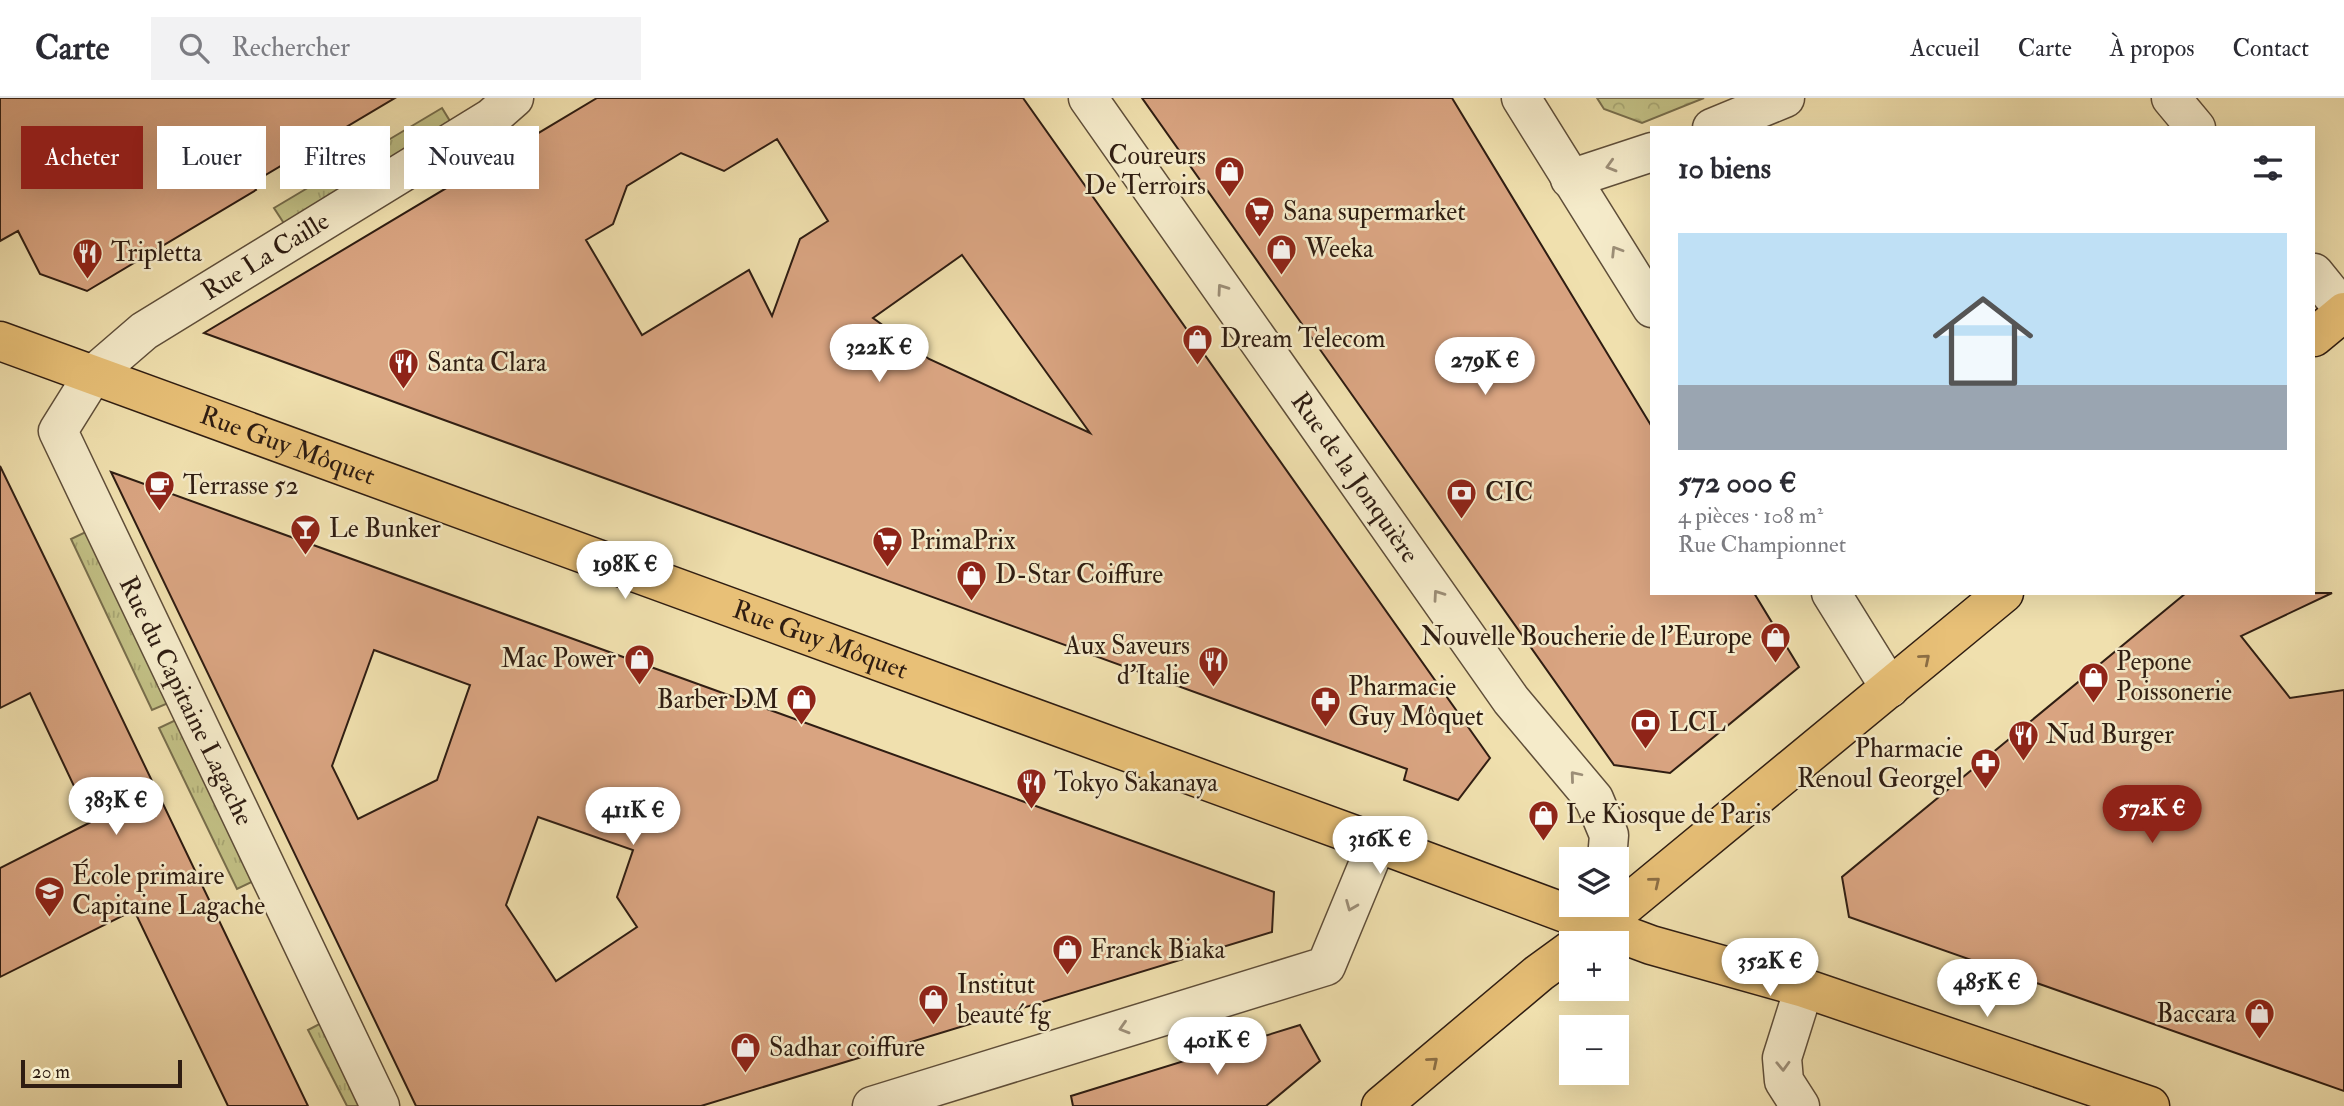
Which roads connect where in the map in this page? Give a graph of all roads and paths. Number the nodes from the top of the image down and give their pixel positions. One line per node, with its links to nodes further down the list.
1 (514, 98): 13 (street, Rue La Caille)
2 (1088, 98): 18 (street, Rue de la Jonquière, one-way to 2)
3 (1521, 98): 7 (street)
4 (1785, 98): 5 (street)
5 (1717, 126)
6 (1650, 153): 7 (street, one-way to 7)
7 (1570, 179): 9 (street, one-way to 7)
8 (2315, 274): 10 (street)
9 (1650, 306)
10 (2344, 311): 11 (main road)
11 (2315, 336)
12 (0, 341): 13 (main road, Rue Guy Môquet)
13 (93, 375): 17 (main road, Rue Guy Môquet); 22 (street, Rue du Capitaine Lagache)
14 (1833, 595): 16 (street)
15 (2002, 595): 16 (main road, one-way to 15)
16 (1890, 688): 19 (main road, one-way to 16)
17 (1377, 843): 19 (main road, Rue Guy Môquet); 23 (street, one-way to 23)
18 (1608, 847)
19 (1595, 925): 21 (main road, Rue Guy Môquet)
20 (1559, 958): 24 (main road, one-way to 20)
21 (1804, 988): 25 (street, one-way to 25); 26 (main road, Rue Guy Môquet)
22 (380, 1106)
23 (872, 1106)
24 (1381, 1106)
25 (1800, 1106)
26 (2151, 1106)

